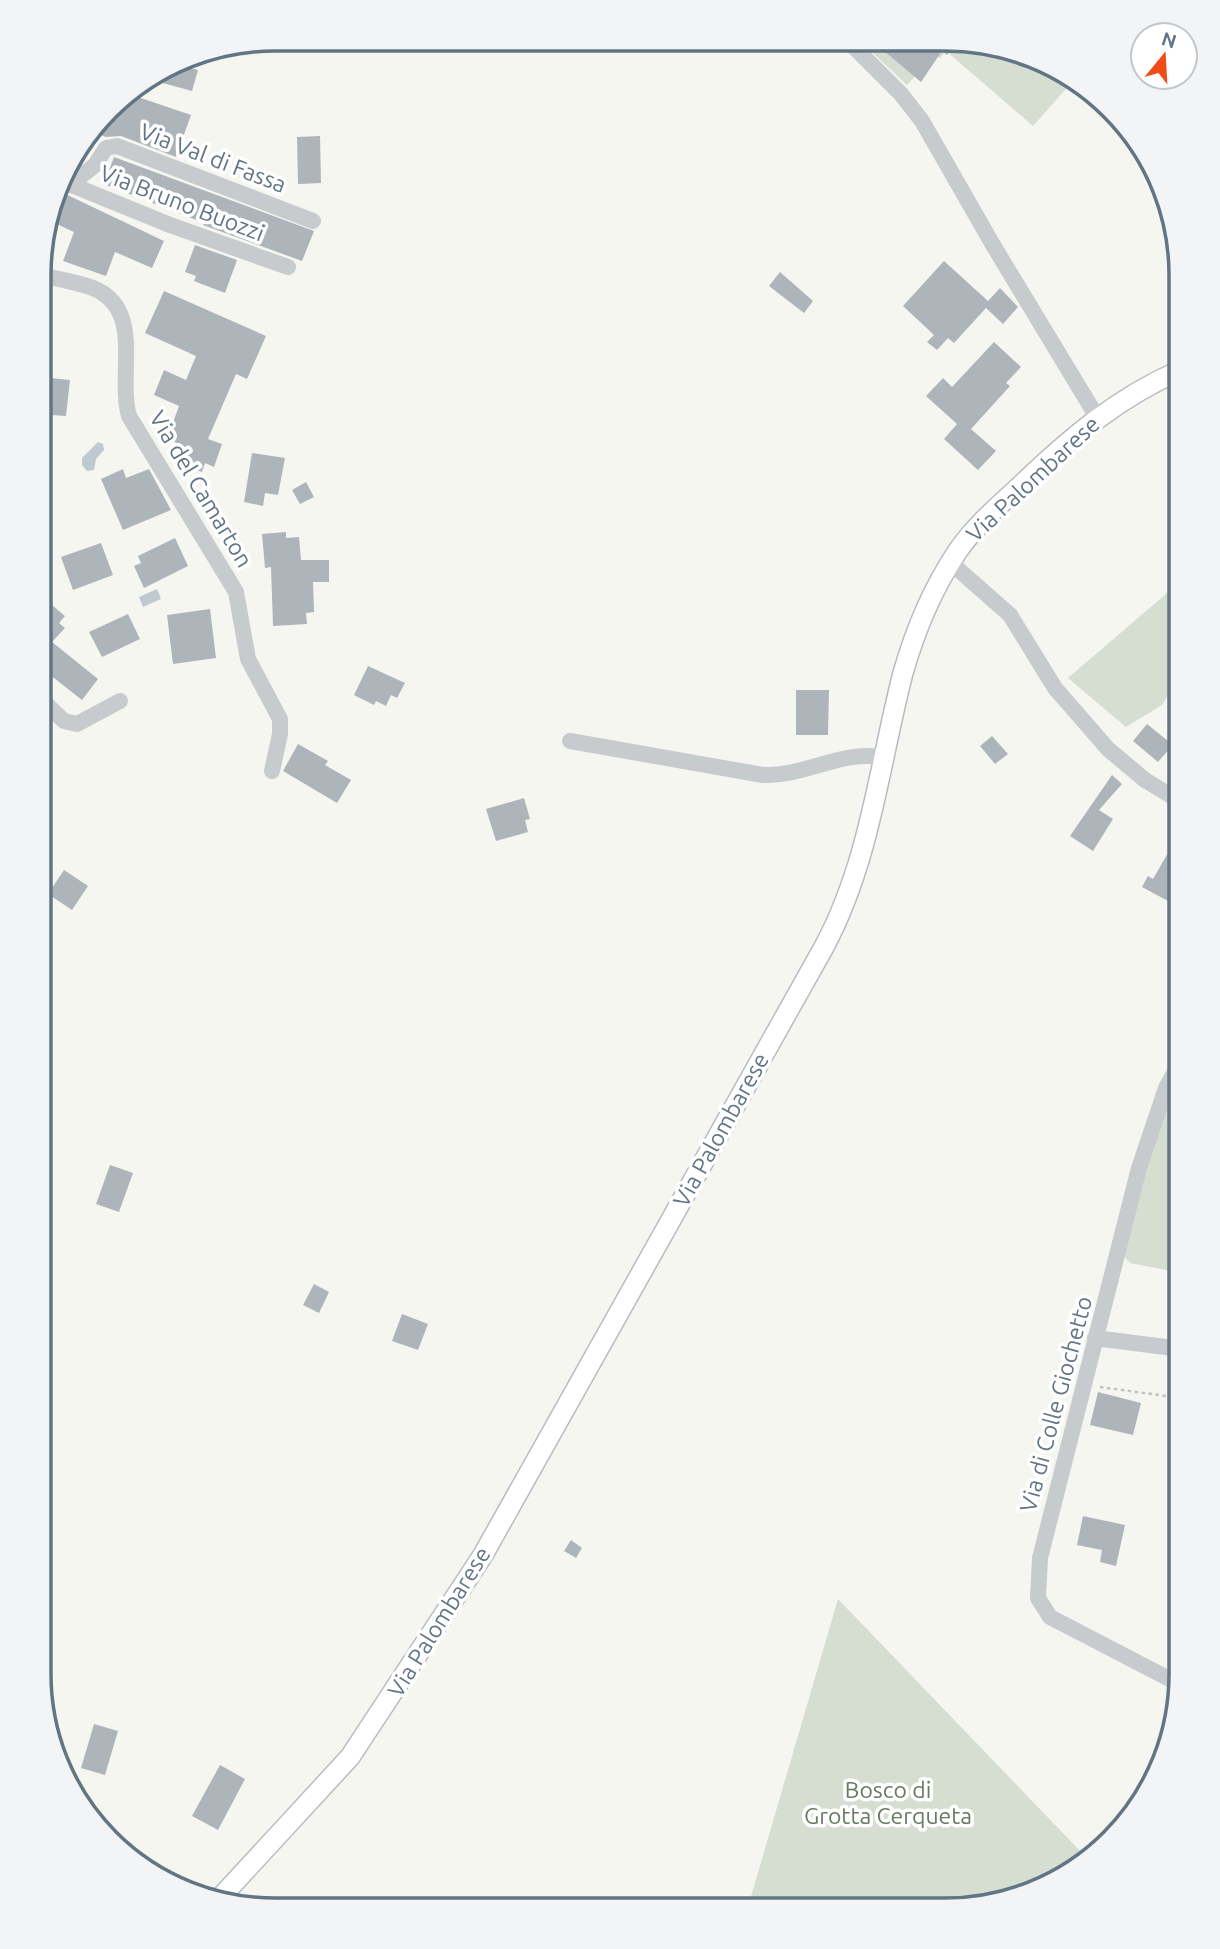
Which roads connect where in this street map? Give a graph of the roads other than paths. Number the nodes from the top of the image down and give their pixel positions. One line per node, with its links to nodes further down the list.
1 (858, 51): 8 (street)
2 (73, 179): 4 (street, Via Val di Fassa)
3 (70, 185): 5 (street, Via Bruno Buozzi)
4 (313, 220)
5 (288, 267)
6 (51, 278): 14 (street, Via del Camarton)
7 (1169, 376): 8 (main road, Via Palombarese)
8 (1097, 417): 9 (main road, Via Palombarese)
9 (951, 563): 13 (main road, Via Palombarese); 15 (street)
10 (120, 701): 11 (street)
11 (51, 709)
12 (570, 741): 13 (street)
13 (886, 758): 20 (main road, Via Palombarese)
14 (272, 771)
15 (1169, 795)
16 (1169, 1083): 17 (street, Via di Colle Giochetto)
17 (1095, 1338): 18 (street); 19 (street, Via di Colle Giochetto)
18 (1169, 1347)
19 (1169, 1679)
20 (225, 1892)

